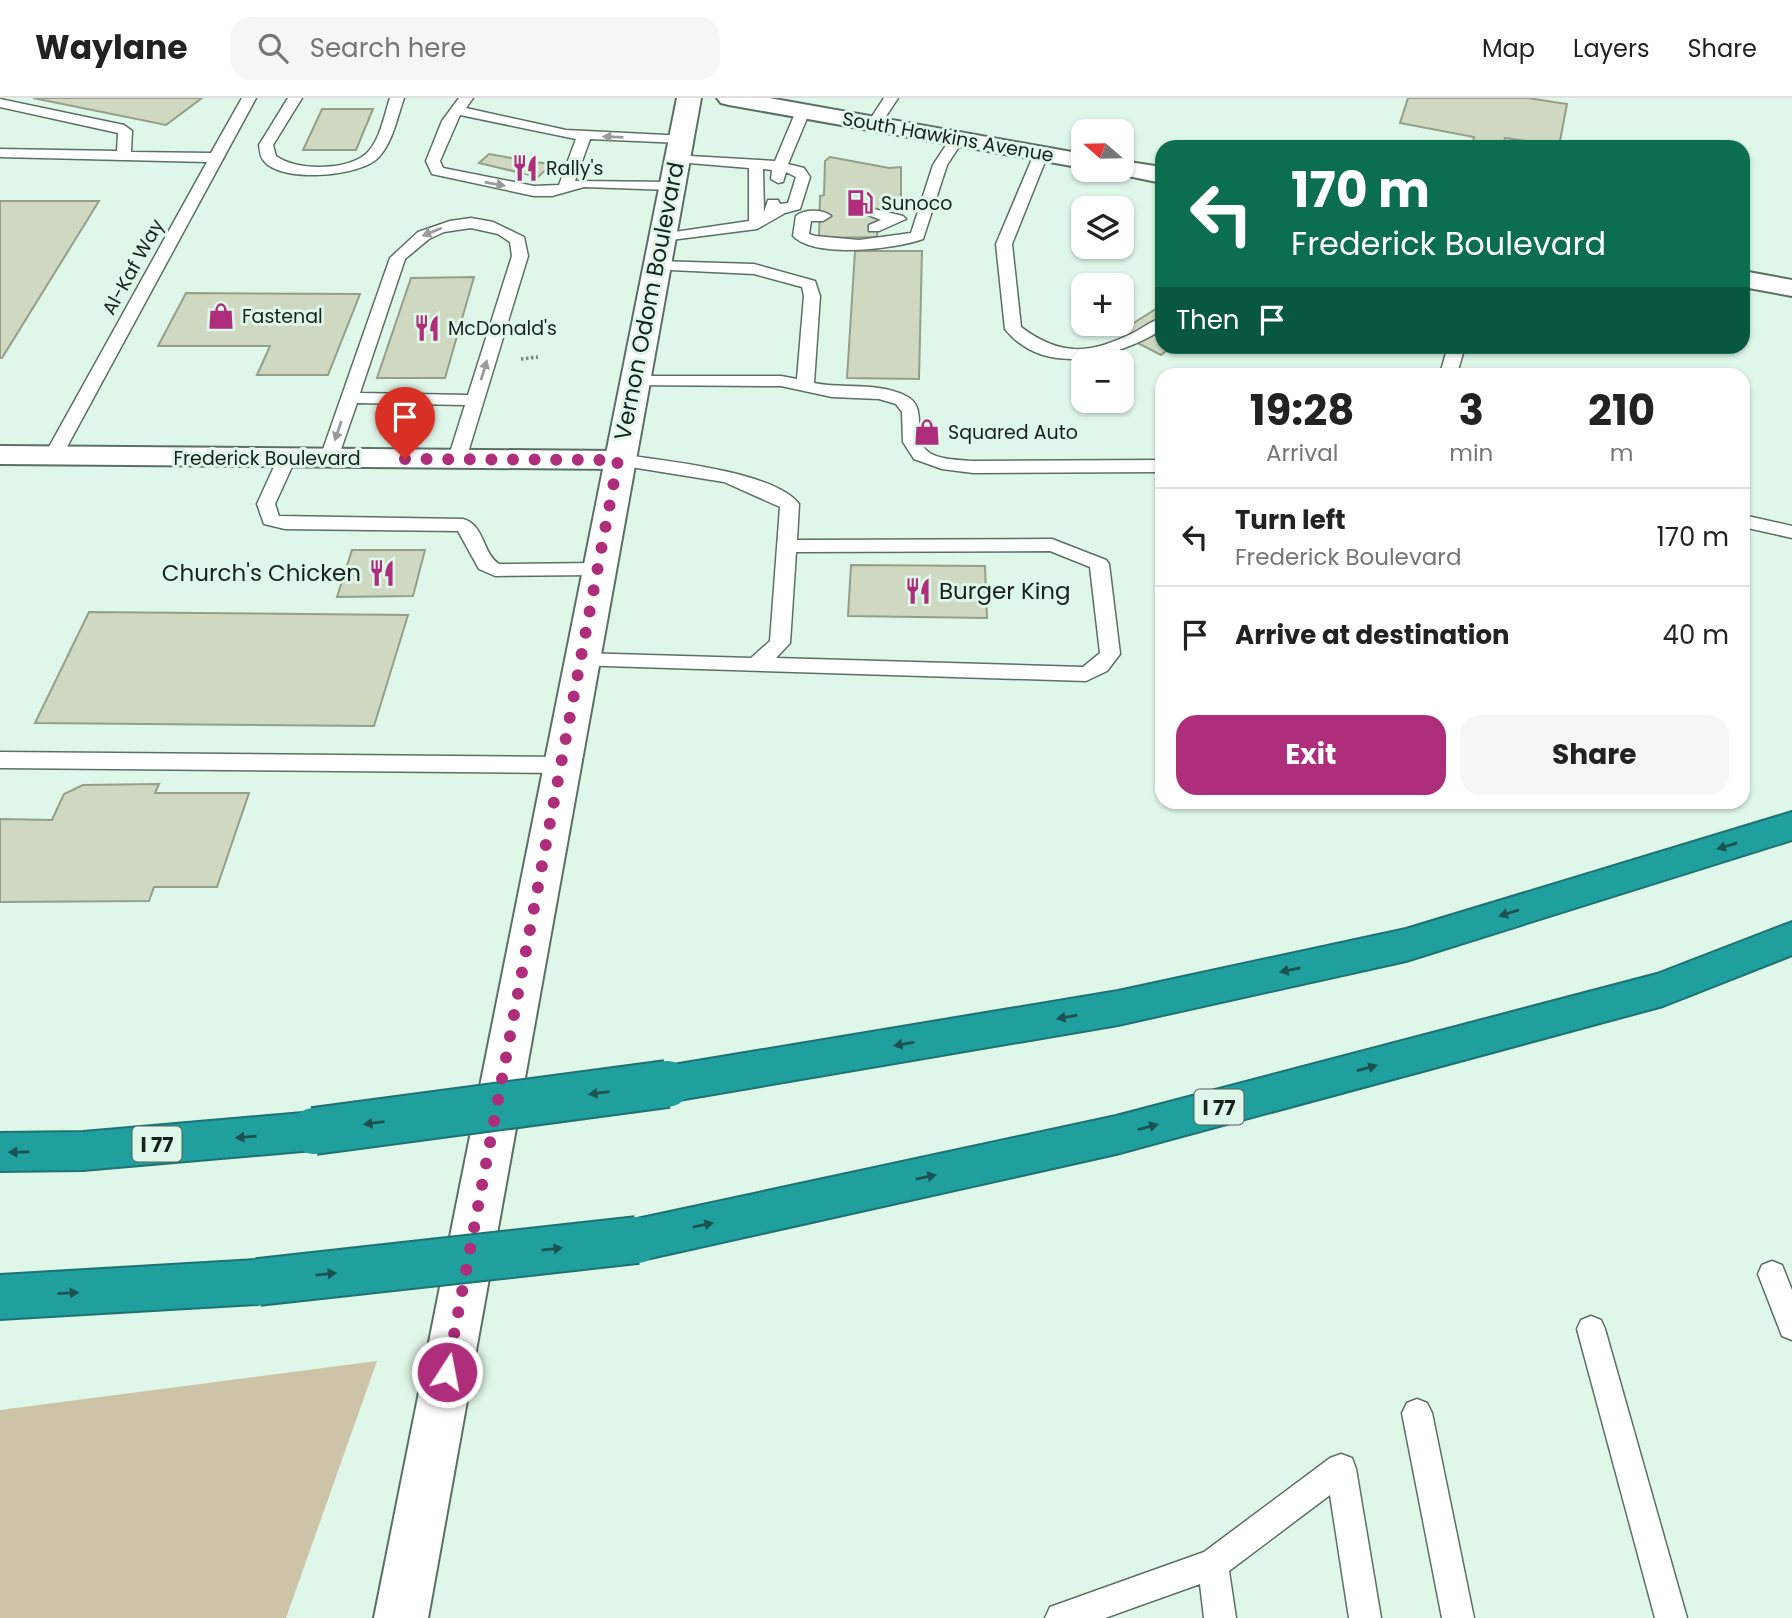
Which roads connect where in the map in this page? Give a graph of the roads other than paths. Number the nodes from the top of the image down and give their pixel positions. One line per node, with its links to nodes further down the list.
1 (397, 98): 9 (lane)
2 (689, 98): 13 (main road, Vernon Odom Boulevard)
3 (729, 98): 8 (main road, South Hawkins Avenue)
4 (891, 98): 10 (lane)
5 (0, 103): 16 (lane)
6 (246, 103): 9 (lane); 17 (lane, Al-Kaf Way)
7 (461, 104): 11 (lane); 23 (lane, one-way to 23)
8 (788, 105): 10 (main road, South Hawkins Avenue); 21 (lane)
9 (280, 106)
10 (874, 124): 12 (main road, South Hawkins Avenue)
11 (584, 136): 13 (lane, one-way to 11); 23 (lane)
12 (957, 139): 15 (main road, South Hawkins Avenue); 26 (lane)
13 (679, 148): 19 (lane); 24 (main road, Vernon Odom Boulevard)
14 (0, 153): 16 (lane)
15 (1041, 153): 18 (main road, South Hawkins Avenue); 34 (lane)
16 (124, 156): 17 (lane)
17 (216, 158): 40 (lane, Al-Kaf Way)
18 (1071, 159)
19 (756, 164): 21 (lane); 25 (lane)
20 (1134, 170): 22 (main road)
21 (785, 173): 25 (lane)
22 (1155, 174)
23 (566, 186): 24 (lane)
24 (672, 186): 30 (main road, Vernon Odom Boulevard)
25 (773, 211): 29 (lane); 30 (lane)
26 (924, 218): 27 (lane); 29 (lane)
27 (874, 221)
28 (822, 222): 29 (lane)
29 (802, 226)
30 (661, 239): 31 (main road, Vernon Odom Boulevard)
31 (656, 266): 35 (main road, Vernon Odom Boulevard); 36 (lane)
32 (1750, 280): 33 (main road)
33 (1792, 288)
34 (1155, 327)
35 (634, 381): 36 (lane); 44 (main road, Vernon Odom Boulevard)
36 (805, 384): 45 (lane)
37 (349, 398): 38 (lane); 38 (lane, one-way to 37); 42 (lane, one-way to 42)
38 (475, 400): 43 (lane)
39 (0, 456): 40 (main road, Frederick Boulevard)
40 (53, 456): 41 (main road, Frederick Boulevard)
41 (287, 458): 42 (main road, Frederick Boulevard); 49 (lane)
42 (329, 458): 43 (main road, Frederick Boulevard)
43 (457, 459): 44 (main road, Frederick Boulevard)
44 (618, 460): 48 (lane); 49 (main road, Vernon Odom Boulevard)
45 (1155, 466)
46 (1750, 523): 47 (lane)
47 (1792, 532)
48 (787, 546): 51 (lane); 51 (lane)
49 (597, 569): 50 (main road, Vernon Odom Boulevard)
50 (580, 660): 51 (lane); 53 (main road, Vernon Odom Boulevard)
51 (756, 665)
52 (0, 760): 53 (lane)
53 (561, 765): 63 (main road, Vernon Odom Boulevard)
54 (1792, 825): 56 (highway, I 77, one-way to 56, bridge)
55 (1792, 938): 58 (highway, I 77, one-way to 55, bridge)
56 (0, 1152)
57 (1772, 1274): 59 (lane)
58 (0, 1297)
59 (1792, 1327)
60 (1591, 1329): 68 (lane)
61 (1417, 1413): 67 (lane)
62 (1213, 1564): 64 (lane); 65 (lane); 66 (lane)
63 (401, 1618)
64 (1061, 1618)
65 (1220, 1618)
66 (1364, 1618)
67 (1458, 1618)
68 (1671, 1618)

